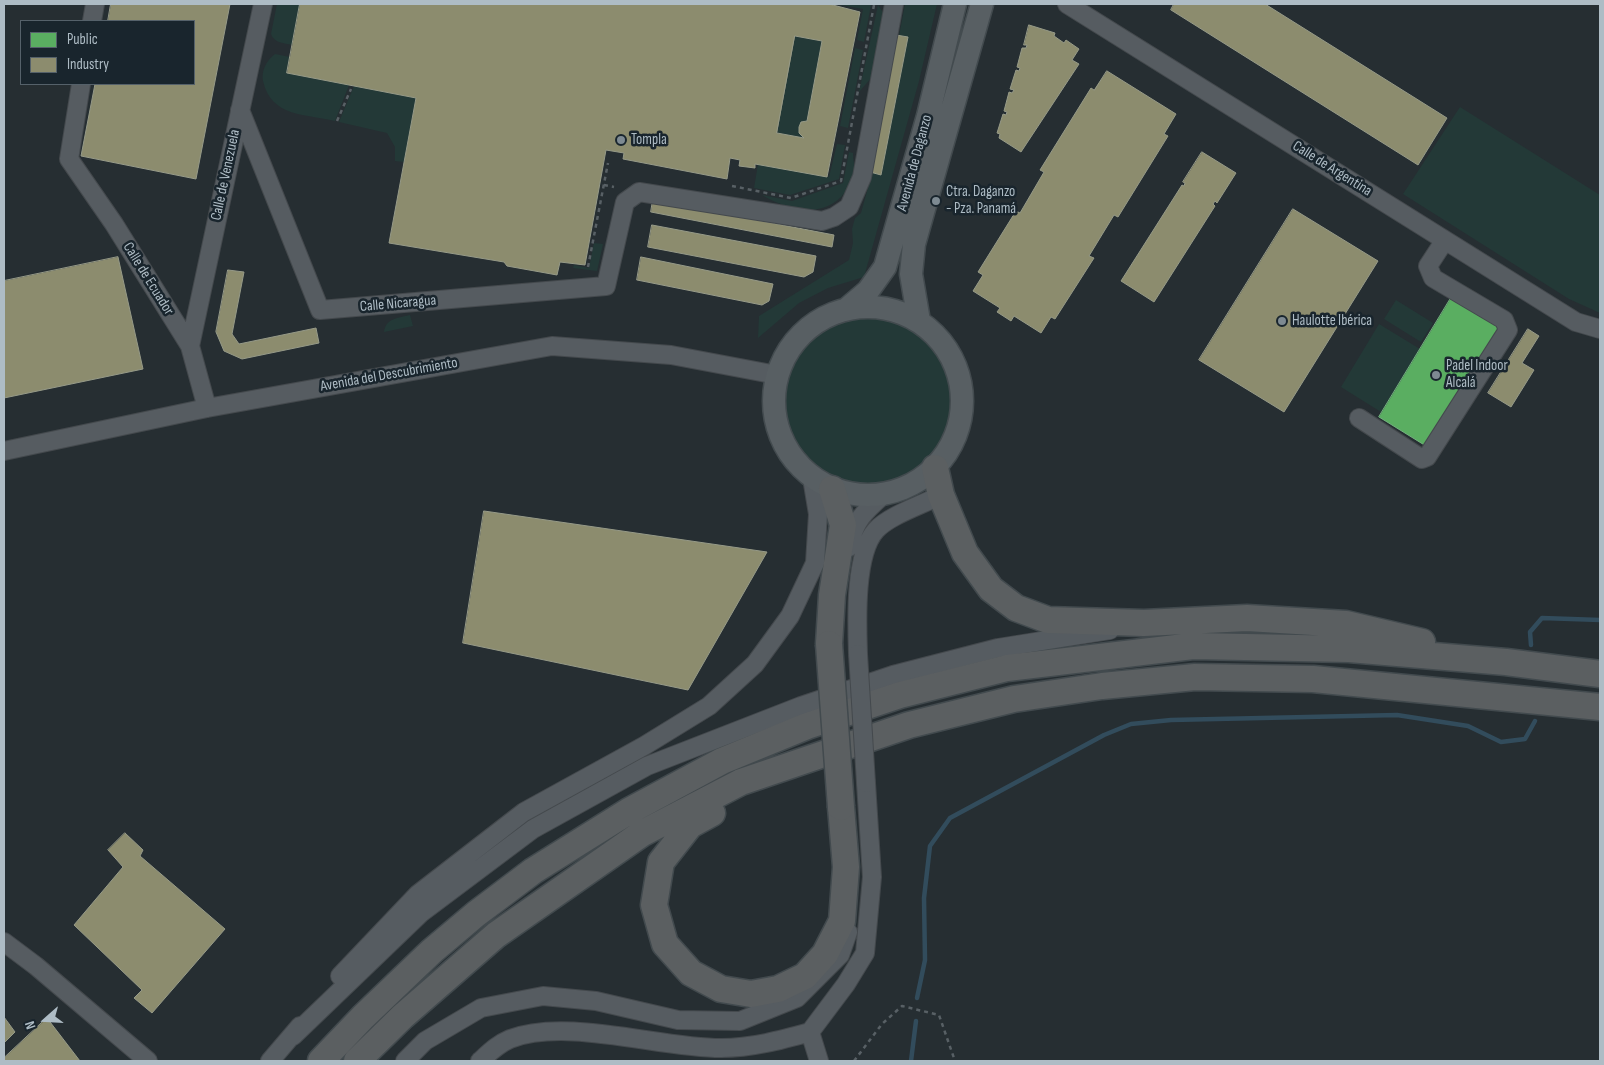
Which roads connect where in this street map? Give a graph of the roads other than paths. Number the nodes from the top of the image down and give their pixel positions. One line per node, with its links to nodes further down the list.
1 (95, 4): 7 (street)
2 (263, 4): 9 (street, Calle de Venezuela)
3 (894, 4): 9 (street, Calle Nicaragua)
4 (955, 4): 11 (main road, Avenida de Daganzo)
5 (1067, 4): 10 (street, Calle de Argentina)
6 (984, 7): 12 (main road, Avenida de Daganzo)
7 (92, 20)
8 (81, 85): 14 (street, Calle de Ecuador)
9 (240, 110): 14 (street, Calle de Venezuela)
10 (1445, 240): 13 (street, Calle de Argentina); 17 (street)
11 (848, 308): 12 (main road); 15 (main road)
12 (919, 321): 19 (main road)
13 (1600, 329)
14 (190, 346): 16 (street, Calle de Ecuador)
15 (777, 375): 16 (street, Avenida del Descubrimiento); 20 (main road)
16 (207, 408): 18 (street, Avenida del Descubrimiento)
17 (1359, 418)
18 (4, 451)
19 (935, 468): 21 (main road); 22 (highway)
20 (822, 483): 21 (main road); 24 (highway); 32 (street)
21 (883, 495): 24 (street)
22 (941, 495): 23 (highway); 31 (street, bridge)
23 (1144, 623): 25 (highway); 32 (street)
24 (834, 644): 29 (highway, bridge)
25 (1506, 662): 26 (highway); 35 (highway)
26 (1600, 674)
27 (1600, 706): 28 (highway)
28 (814, 758): 29 (highway); 36 (highway)
29 (846, 806): 37 (street)
30 (4, 942): 33 (street)
31 (810, 1032): 38 (street); 39 (street)
32 (293, 1036): 34 (street)
33 (148, 1061)
34 (270, 1061)
35 (321, 1061)
36 (357, 1061)
37 (405, 1061)
38 (480, 1061)
39 (819, 1061)

